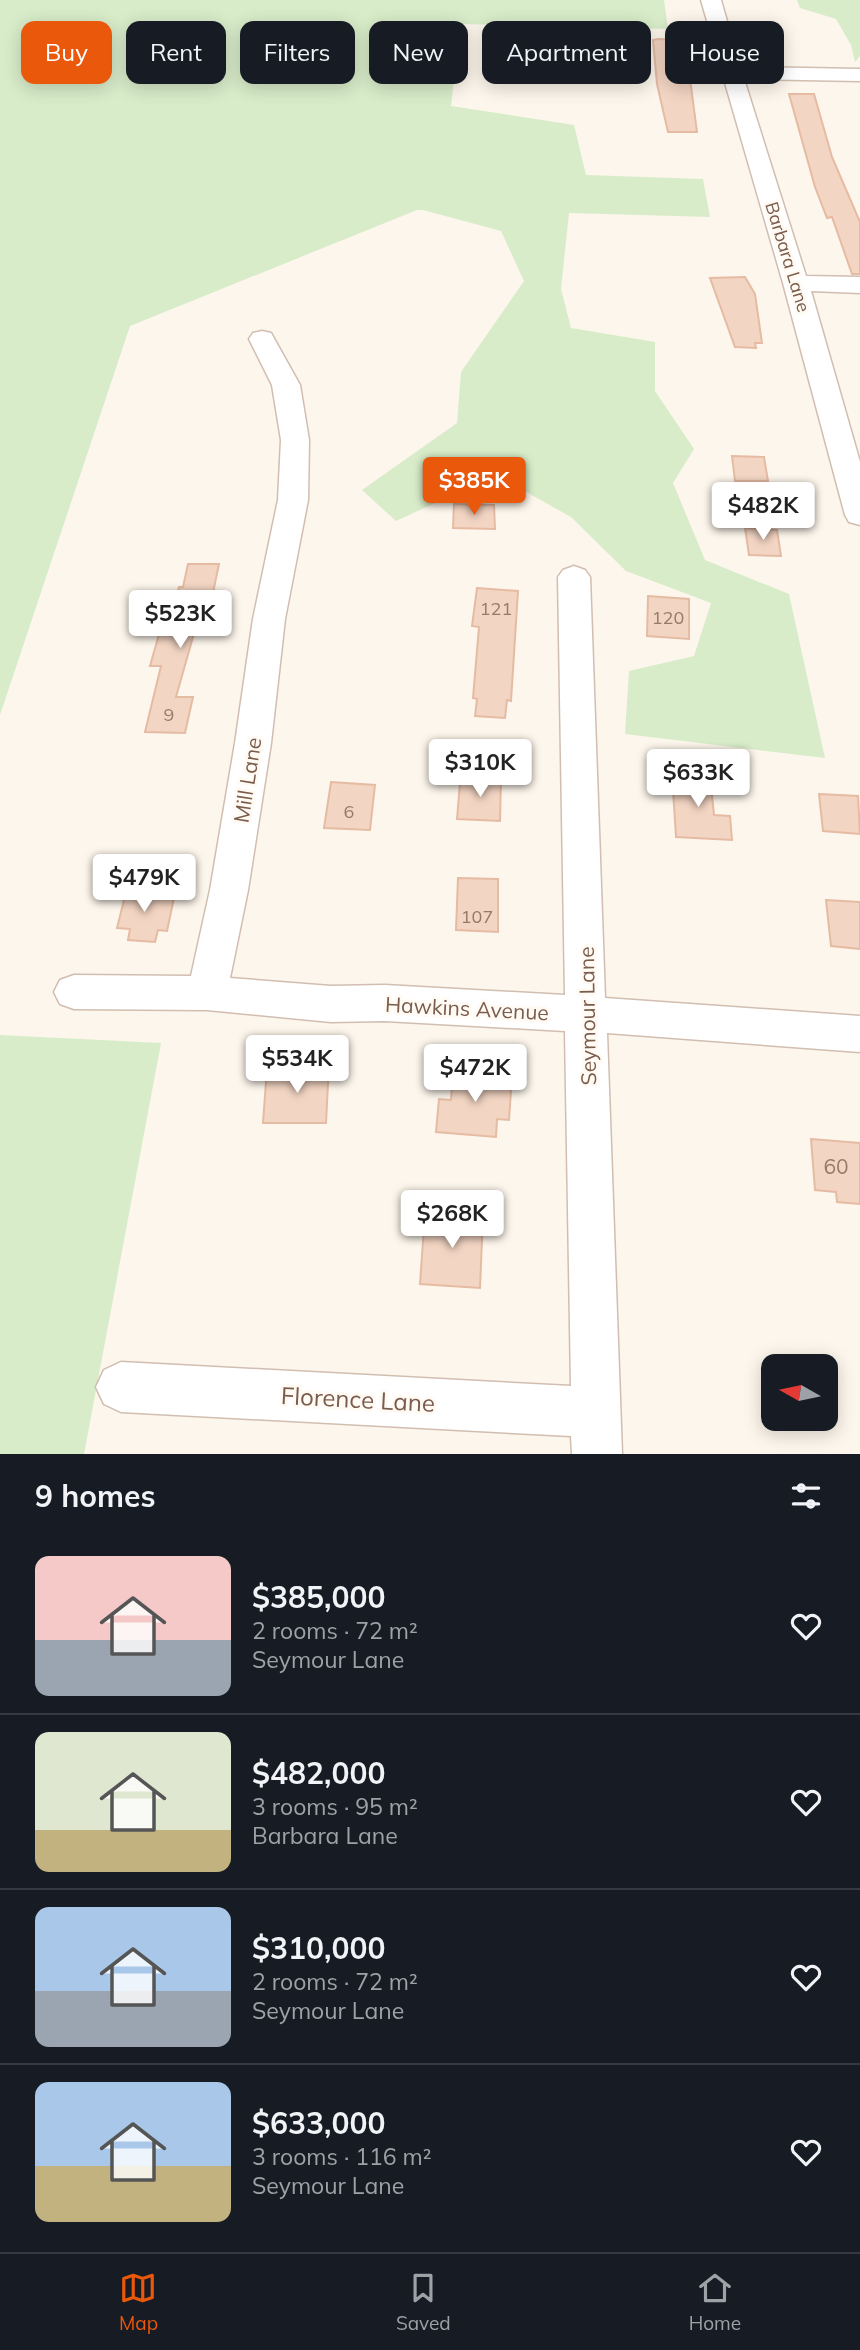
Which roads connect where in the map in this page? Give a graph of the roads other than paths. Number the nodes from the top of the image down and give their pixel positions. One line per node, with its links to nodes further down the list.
1 (711, 0): 2 (street, Barbara Lane)
2 (717, 21)
3 (784, 74): 4 (street)
4 (860, 75)
5 (734, 84): 6 (street, Barbara Lane)
6 (796, 283): 7 (street); 9 (street, Barbara Lane)
7 (860, 285)
8 (262, 339): 12 (street, Mill Lane)
9 (860, 515)
10 (574, 577): 13 (street, Seymour Lane)
11 (74, 992): 12 (street, Hawkins Avenue)
12 (207, 993): 13 (street, Hawkins Avenue)
13 (587, 1014): 14 (street, Hawkins Avenue); 16 (street, Seymour Lane)
14 (860, 1034)
15 (121, 1387): 16 (street, Florence Lane)
16 (597, 1433)

